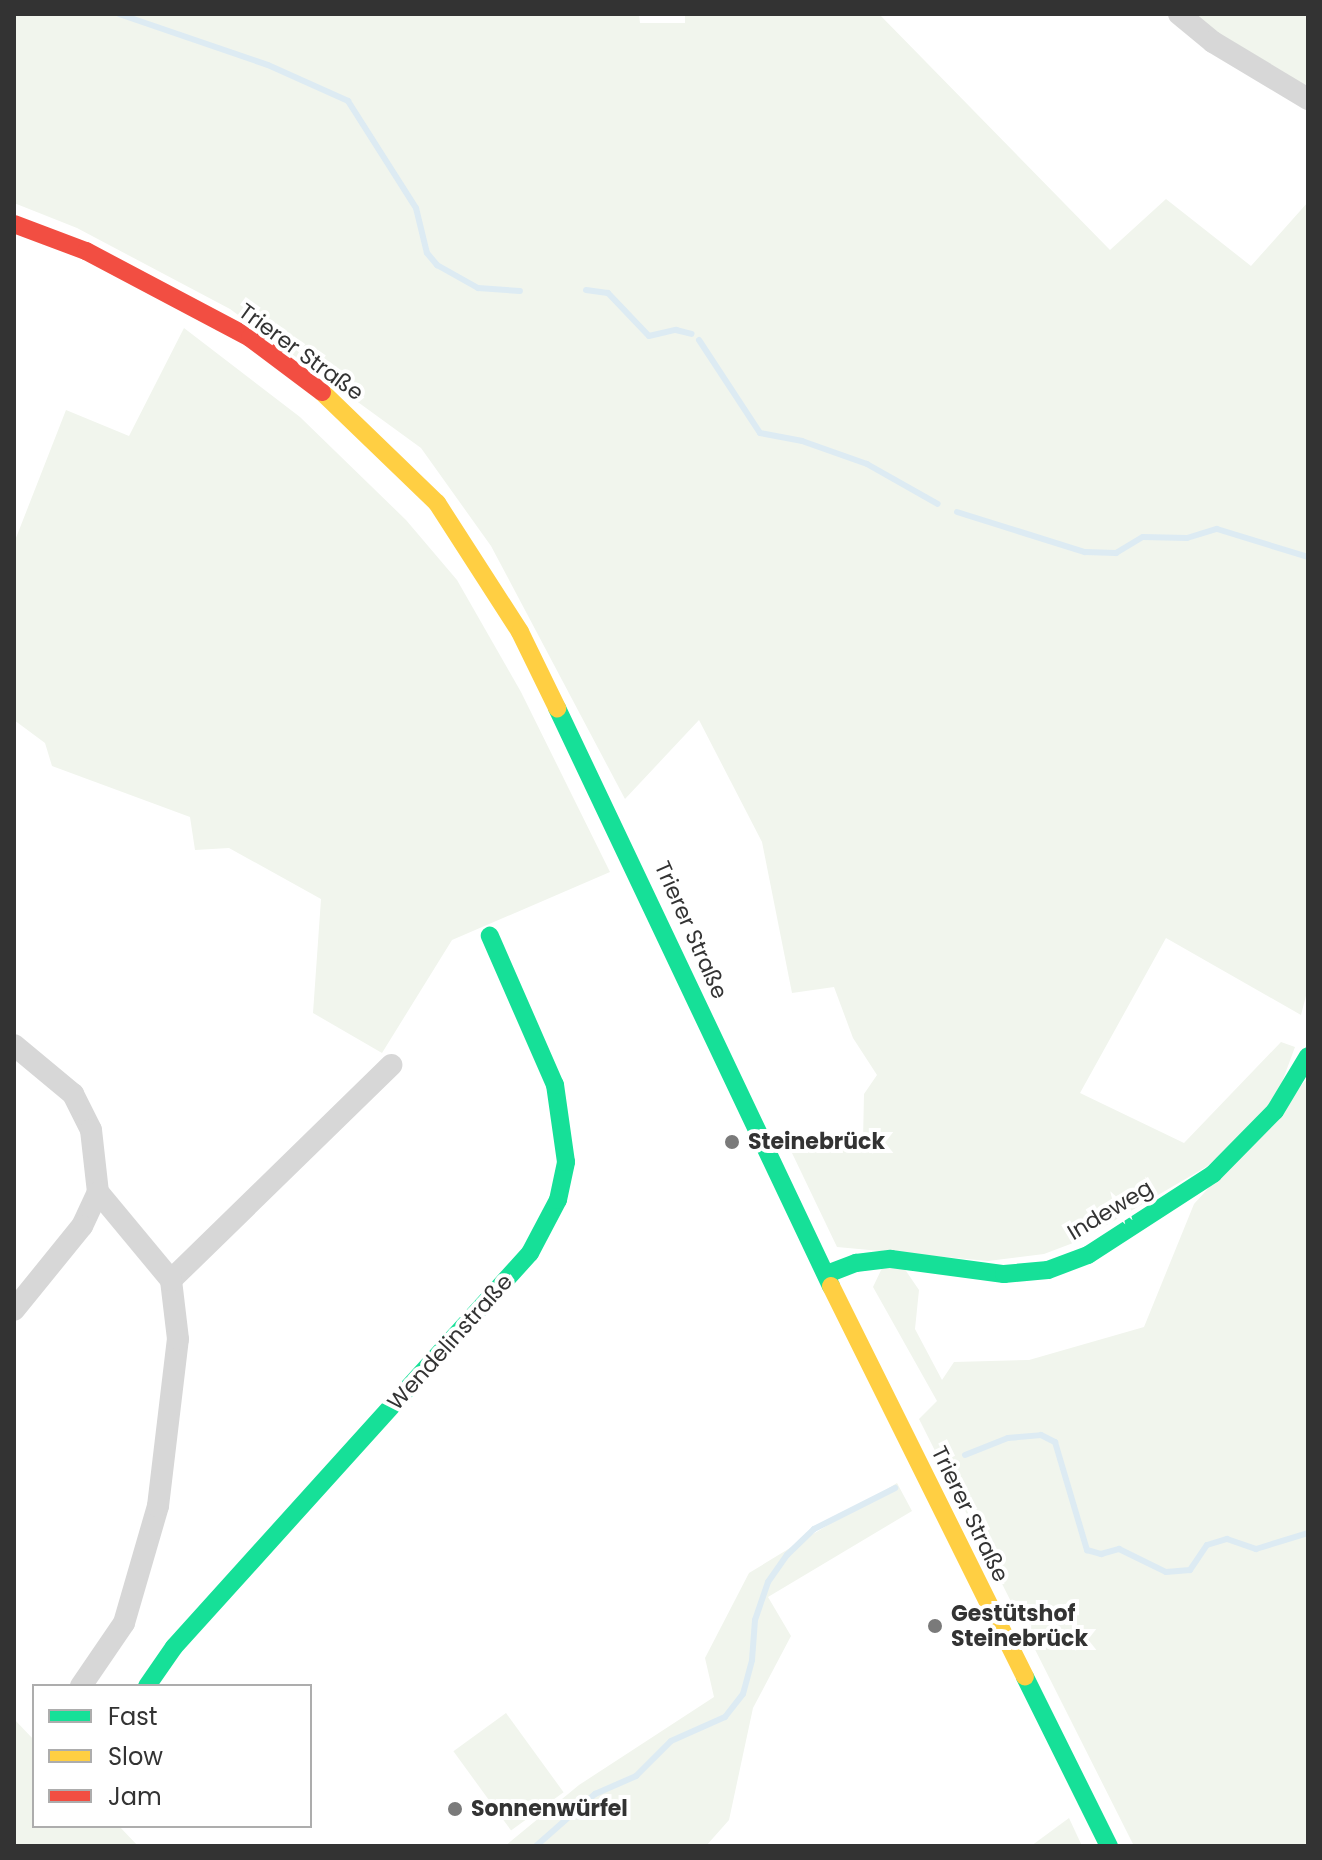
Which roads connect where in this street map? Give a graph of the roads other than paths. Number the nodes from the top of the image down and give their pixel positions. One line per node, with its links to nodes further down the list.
1 (1179, 14): 2 (street)
2 (1308, 99)
3 (14, 224): 9 (main road, Trierer Straße)
4 (490, 936): 13 (main road, Wendelinstraße)
5 (14, 1045): 8 (street)
6 (1308, 1056): 9 (main road, Indeweg)
7 (391, 1065): 10 (street)
8 (98, 1192): 10 (street); 11 (street)
9 (827, 1274): 14 (main road, Trierer Straße)
10 (171, 1280): 12 (street)
11 (14, 1310)
12 (82, 1684)
13 (148, 1684)
14 (1109, 1846)

